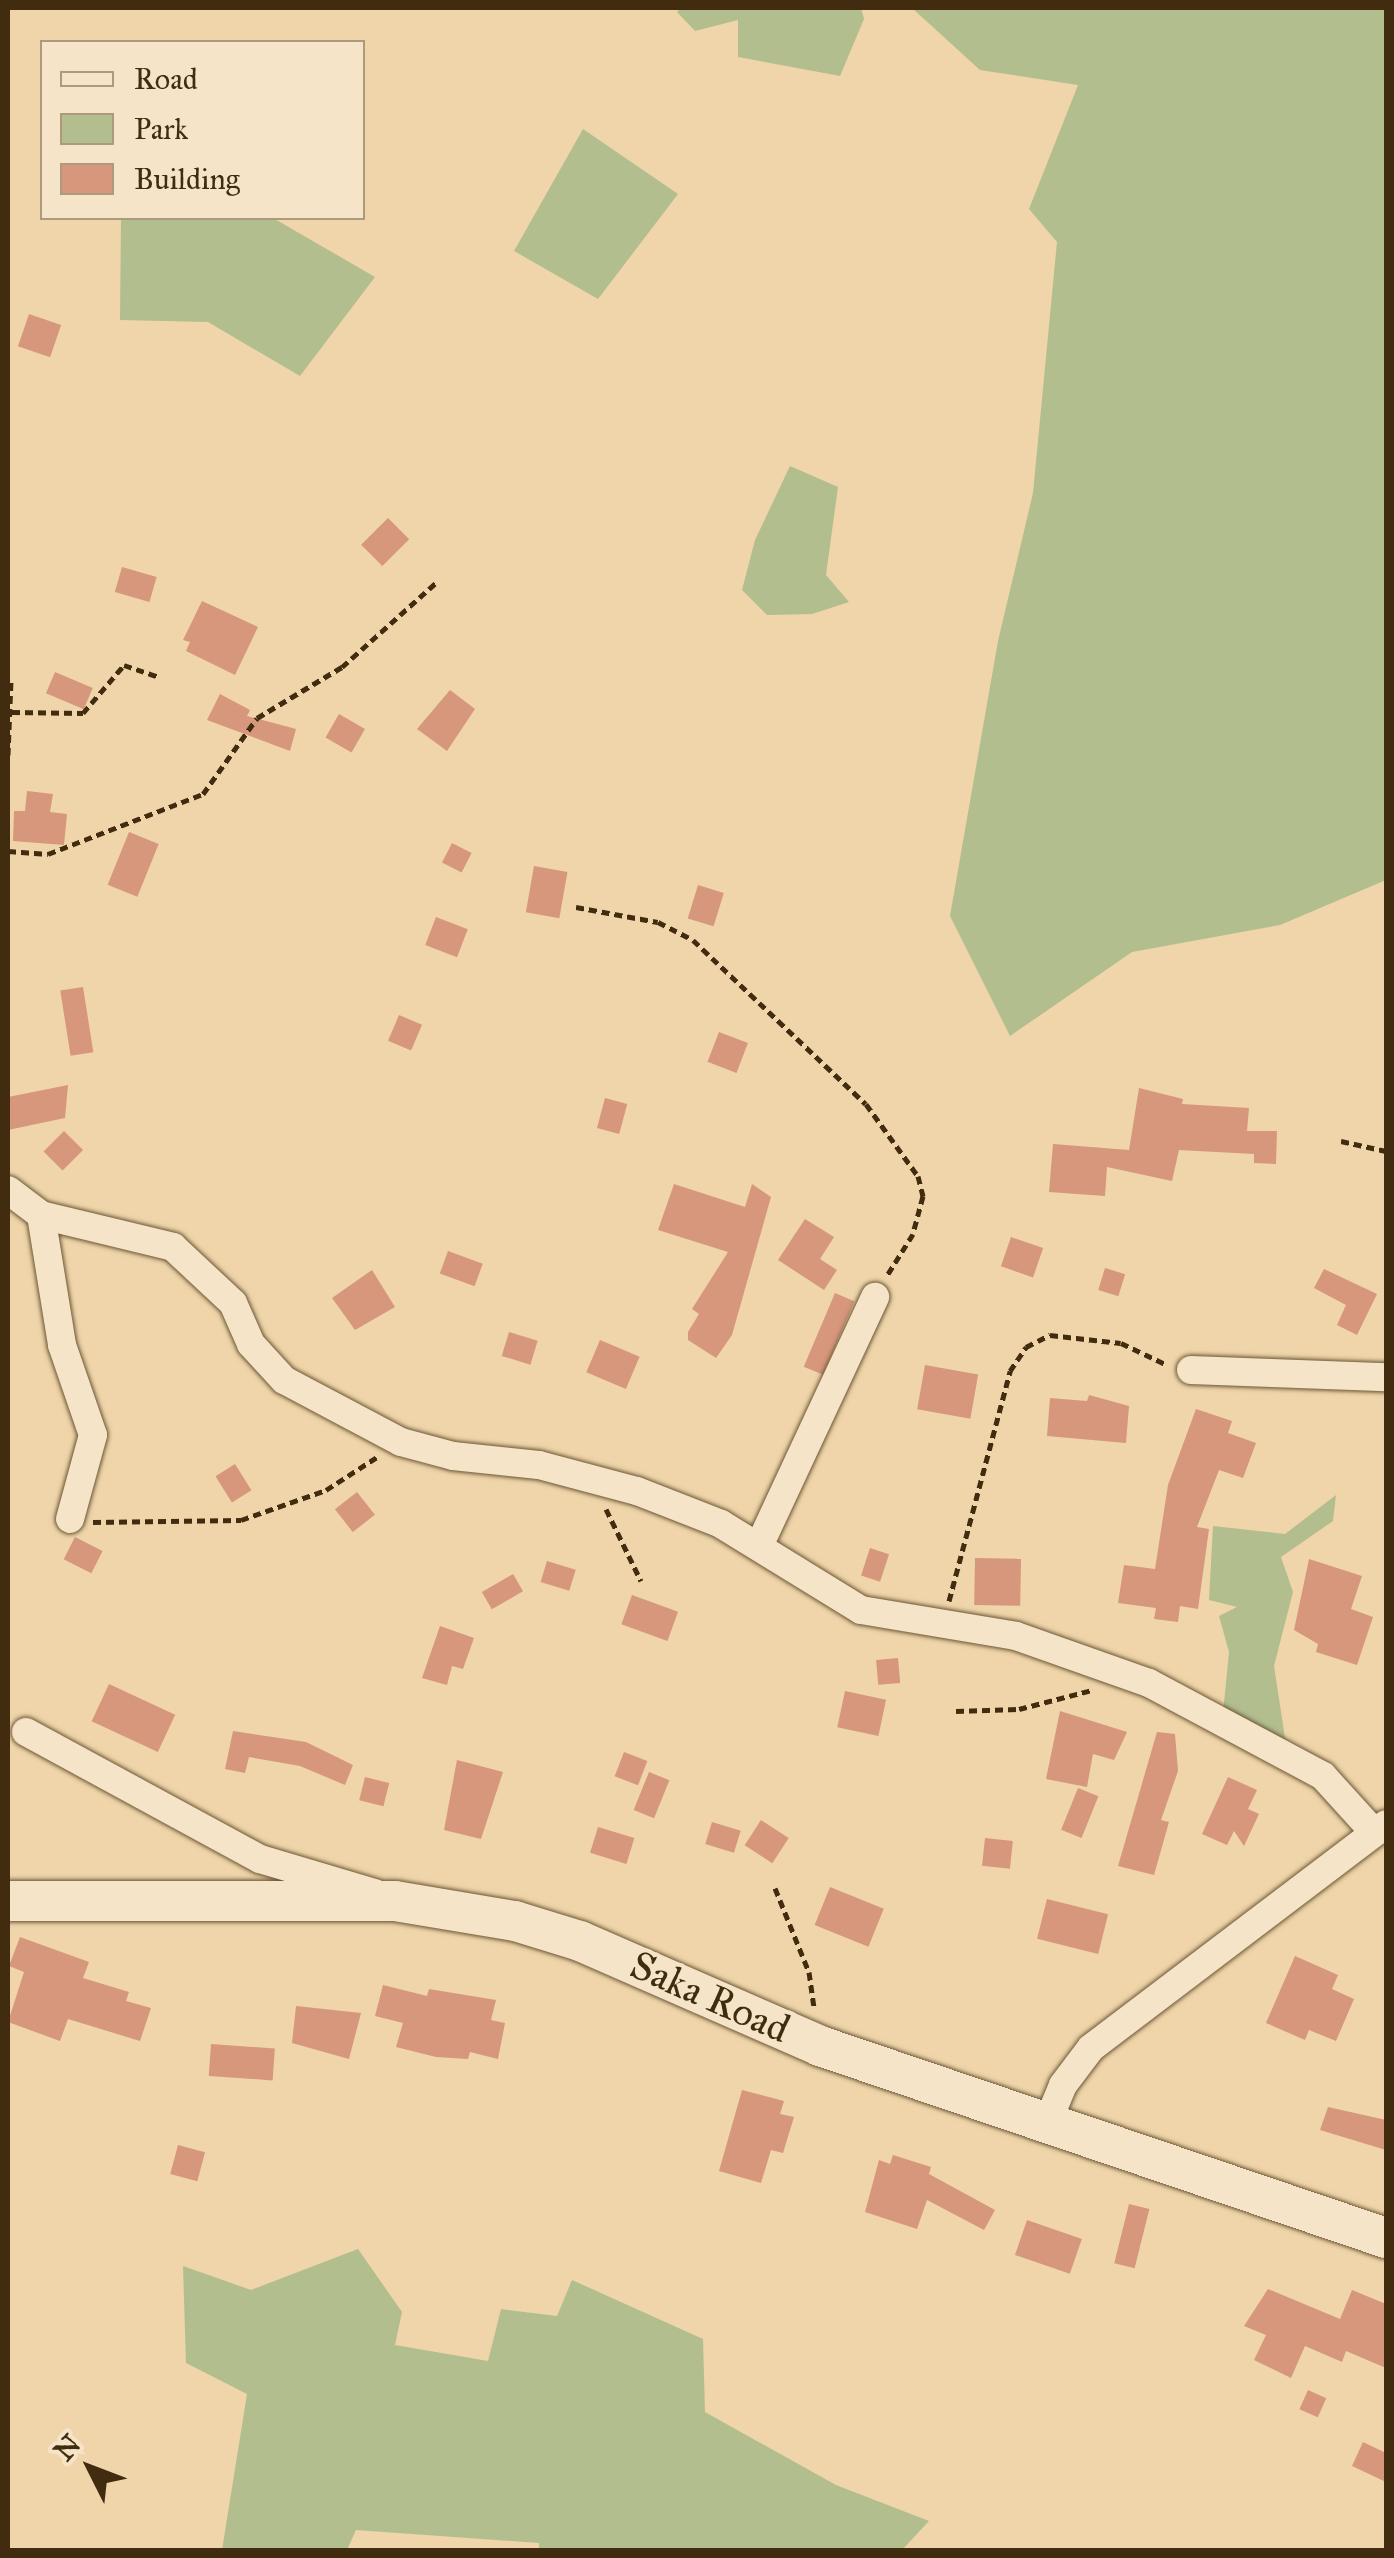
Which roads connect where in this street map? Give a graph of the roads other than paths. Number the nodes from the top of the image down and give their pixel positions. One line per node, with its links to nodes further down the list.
1 (8, 1190): 2 (street)
2 (41, 1215): 6 (street); 7 (street)
3 (875, 1297): 7 (street)
4 (1191, 1370): 5 (street)
5 (1386, 1376)
6 (70, 1520)
7 (758, 1546): 9 (street)
8 (26, 1732): 11 (street)
9 (1380, 1827): 12 (street)
10 (8, 1901): 11 (main road, Saka Road)
11 (394, 1901): 12 (main road, Saka Road)
12 (1046, 2126): 13 (main road, Saka Road)
13 (1386, 2238)

